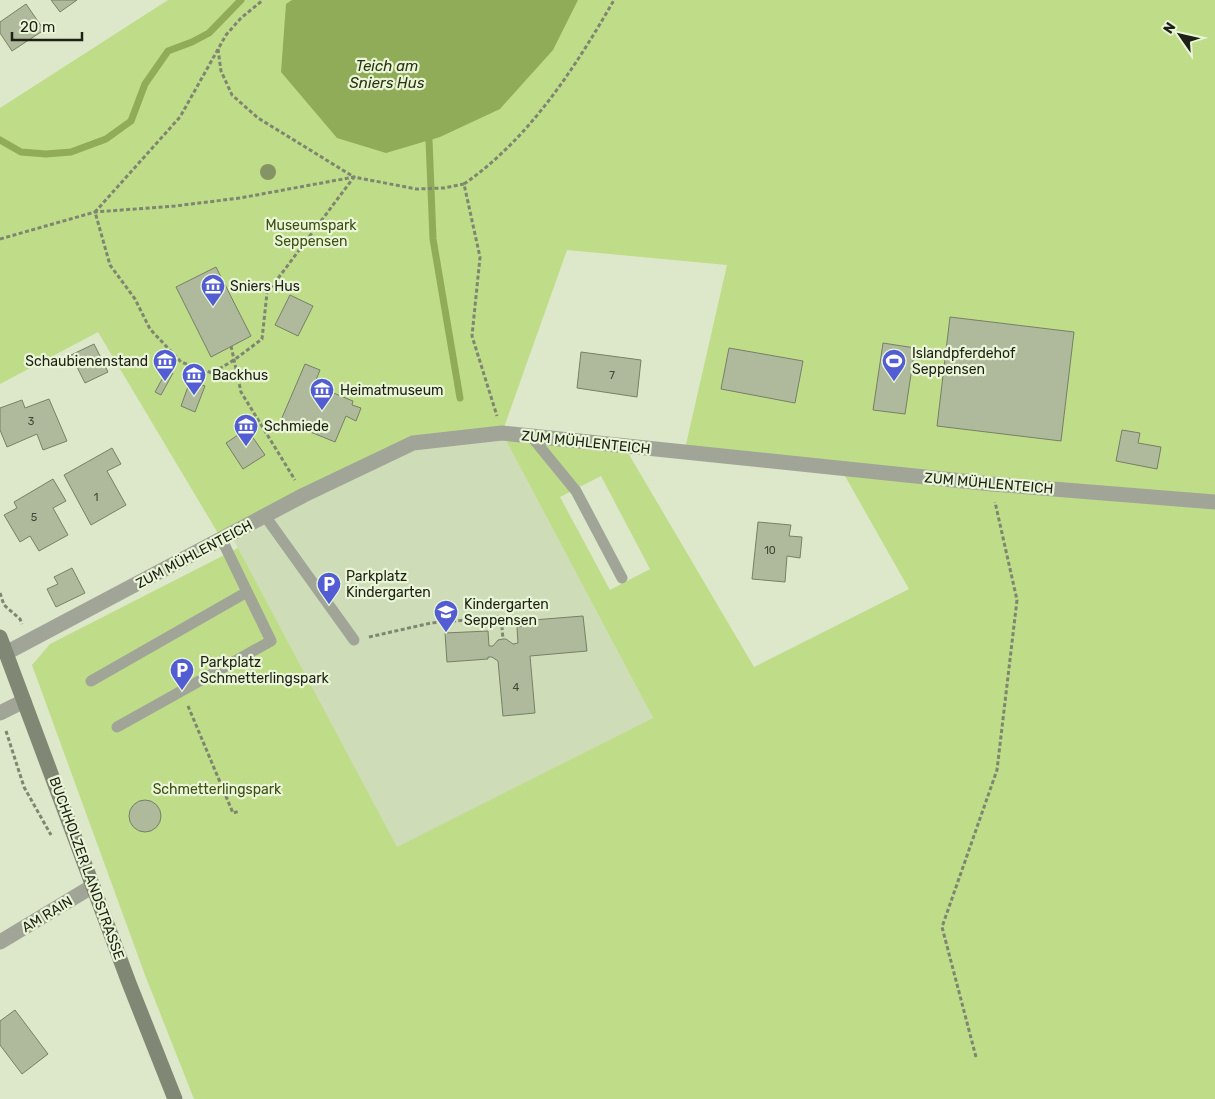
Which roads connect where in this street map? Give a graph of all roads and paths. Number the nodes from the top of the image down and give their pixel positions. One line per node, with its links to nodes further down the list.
1 (263, 0): 3 (path)
2 (614, 0): 5 (path)
3 (218, 49): 4 (path); 6 (path)
4 (354, 177): 5 (path); 6 (path); 9 (path)
5 (464, 184): 10 (path)
6 (95, 212): 7 (path); 9 (path)
7 (0, 238)
8 (231, 346): 9 (path)
9 (234, 360): 13 (path)
10 (502, 433): 11 (street, ZUM MÜHLENTEICH); 13 (street, ZUM MÜHLENTEICH)
11 (531, 436): 12 (street, ZUM MÜHLENTEICH); 17 (lane)
12 (992, 484): 14 (street, ZUM MÜHLENTEICH); 34 (path)
13 (304, 495): 15 (street, ZUM MÜHLENTEICH)
14 (1215, 502)
15 (266, 516): 16 (street, ZUM MÜHLENTEICH); 23 (lane)
16 (222, 540): 18 (lane); 24 (street, ZUM MÜHLENTEICH)
17 (622, 578)
18 (247, 592): 26 (lane); 27 (lane)
19 (0, 593): 24 (path)
20 (389, 632): 22 (path)
21 (0, 637): 25 (main road, BUCHHOLZER LANDSTRASSE)
22 (503, 639)
23 (354, 640)
24 (27, 642): 25 (street, ZUM MÜHLENTEICH)
25 (6, 653): 28 (main road, BUCHHOLZER LANDSTRASSE)
26 (91, 681)
27 (182, 691): 30 (lane); 31 (path)
28 (24, 701): 29 (street); 32 (main road, BUCHHOLZER LANDSTRASSE)
29 (0, 714)
30 (117, 727)
31 (240, 811)
32 (93, 886): 33 (street, AM RAIN); 35 (main road, BUCHHOLZER LANDSTRASSE)
33 (0, 942)
34 (976, 1057)
35 (175, 1099)

